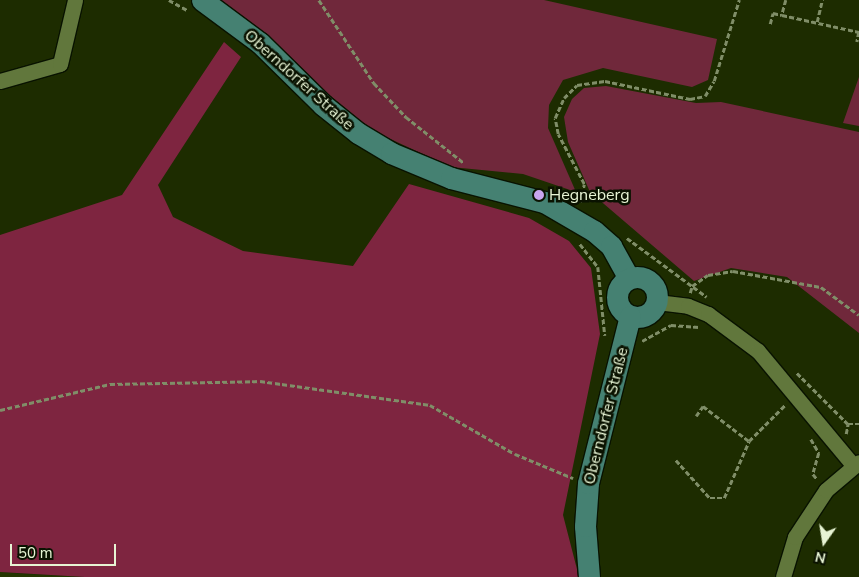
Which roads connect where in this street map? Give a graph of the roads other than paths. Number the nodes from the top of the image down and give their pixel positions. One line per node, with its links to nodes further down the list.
1 (75, 0): 3 (street)
2 (202, 0): 4 (street, Oberndorfer Straße)
3 (0, 81)
4 (629, 278): 5 (street); 6 (street)
5 (657, 302): 6 (street); 7 (street)
6 (630, 316): 8 (street, Oberndorfer Straße)
7 (856, 463): 9 (street)
8 (589, 577)
9 (783, 577)

